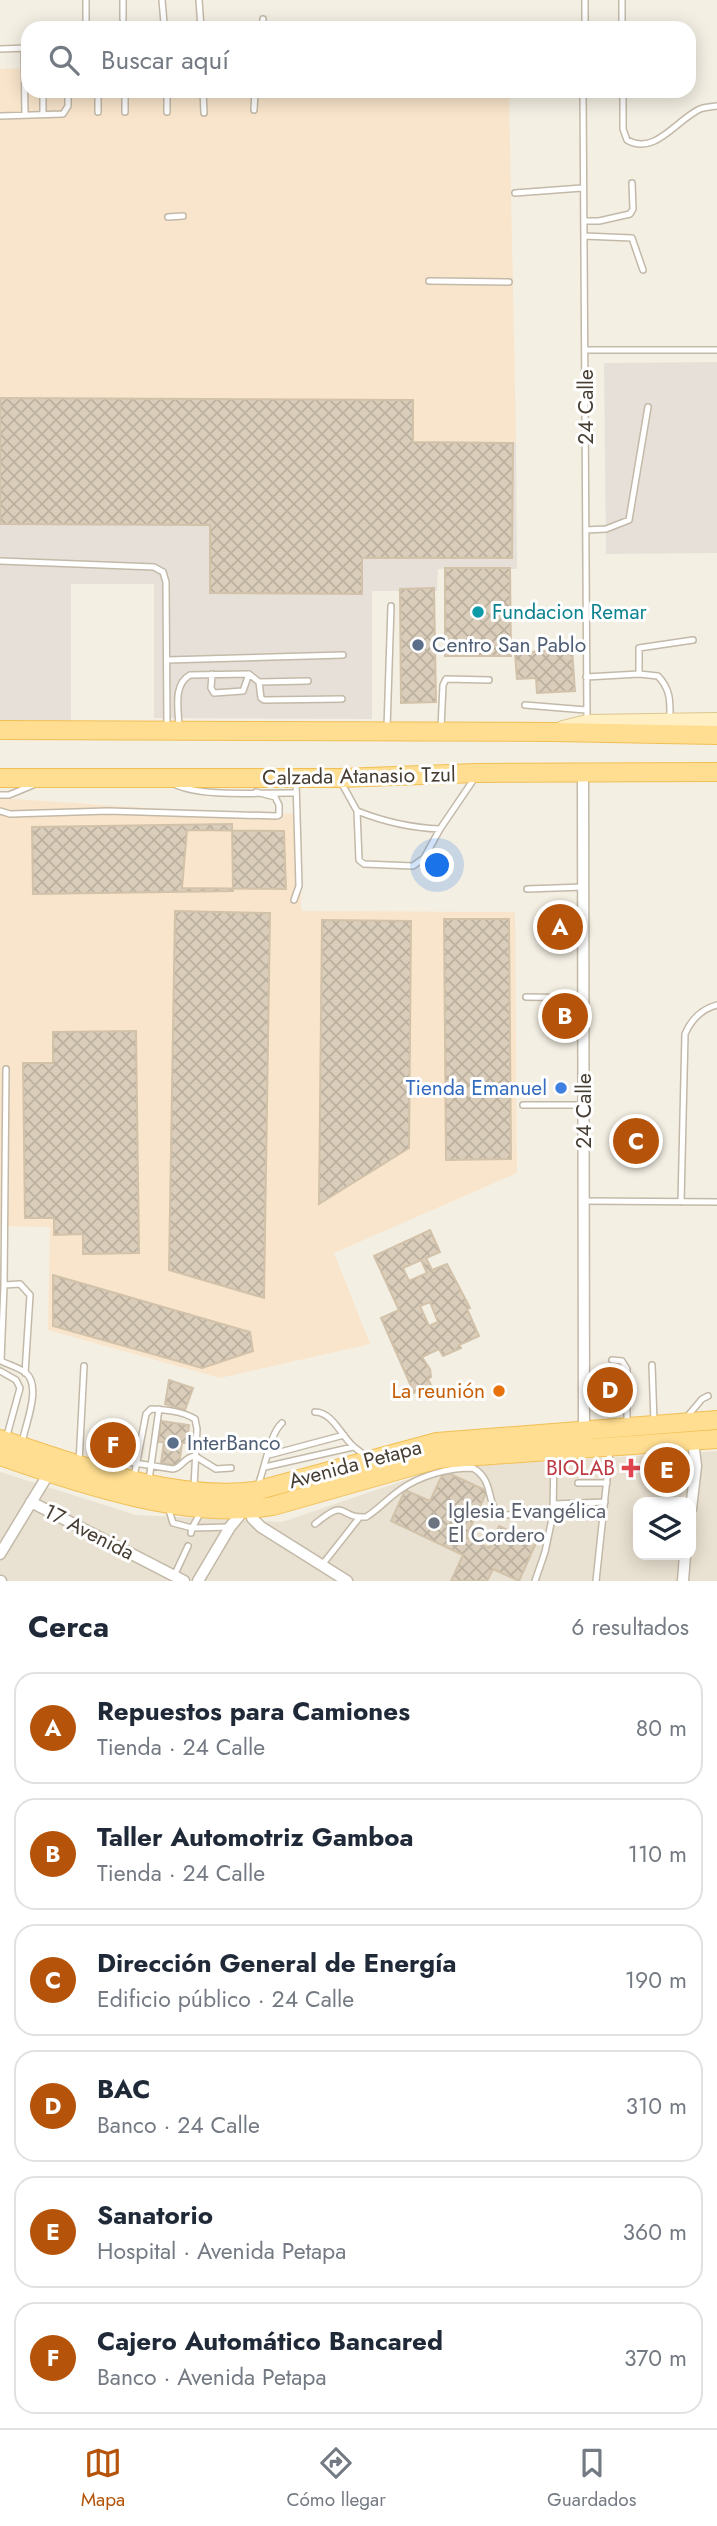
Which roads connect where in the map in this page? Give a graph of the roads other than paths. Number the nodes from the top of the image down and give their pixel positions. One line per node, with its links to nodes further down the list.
1 (86, 0): 8 (lane)
2 (123, 0): 7 (lane)
3 (162, 0): 9 (lane)
4 (199, 0): 10 (lane)
5 (585, 0): 11 (lane)
6 (622, 0): 12 (lane)
7 (123, 19)
8 (86, 20)
9 (164, 21)
10 (200, 21)
11 (585, 21)
12 (622, 21)
13 (21, 48): 14 (lane)
14 (0, 50)
15 (25, 98): 32 (lane)
16 (43, 98): 31 (lane)
17 (68, 98): 31 (lane)
18 (98, 98): 27 (lane)
19 (125, 98): 28 (lane)
20 (167, 98): 29 (lane)
21 (203, 98): 30 (lane)
22 (255, 98): 26 (lane)
23 (583, 98): 35 (lane, 24 Calle)
24 (623, 98): 25 (lane)
25 (717, 106)
26 (254, 110)
27 (98, 112)
28 (125, 112)
29 (167, 112)
30 (204, 113)
31 (43, 114): 32 (lane)
32 (25, 115): 33 (lane)
33 (0, 116)
34 (632, 183): 39 (lane)
35 (582, 188): 36 (lane); 39 (lane, 24 Calle)
36 (515, 193)
37 (183, 216): 38 (lane)
38 (168, 217)
39 (584, 221): 40 (lane, 24 Calle)
40 (584, 236): 41 (lane); 44 (lane, 24 Calle)
41 (643, 270)
42 (429, 281): 43 (lane)
43 (509, 282)
44 (585, 350): 45 (lane); 47 (lane, 24 Calle)
45 (717, 350)
46 (648, 407): 47 (lane)
47 (586, 530): 56 (lane, 24 Calle)
48 (0, 561): 52 (lane)
49 (391, 606): 67 (lane)
50 (693, 640): 55 (lane)
51 (343, 656): 52 (lane)
52 (167, 660): 66 (lane)
53 (212, 674): 54 (lane); 54 (lane); 66 (lane)
54 (249, 674): 59 (lane)
55 (639, 674): 56 (lane); 64 (lane)
56 (586, 677): 62 (lane, 24 Calle)
57 (489, 680): 68 (lane)
58 (309, 681): 59 (lane)
59 (259, 682): 60 (lane)
60 (342, 699)
61 (526, 705): 62 (lane)
62 (587, 716): 64 (street, Calzada Atanasio Tzul); 69 (street, Calzada Atanasio Tzul)
63 (717, 721): 64 (street, Calzada Atanasio Tzul)
64 (671, 722)
65 (0, 730): 66 (main road, Calzada Atanasio Tzul)
66 (173, 731): 67 (main road, Calzada Atanasio Tzul)
67 (387, 731): 68 (main road, Calzada Atanasio Tzul)
68 (441, 731): 69 (main road, Calzada Atanasio Tzul)
69 (554, 732): 70 (main road, Calzada Atanasio Tzul)
70 (717, 735)
71 (717, 772): 73 (main road, Calzada Atanasio Tzul)
72 (477, 773): 73 (main road, Calzada Atanasio Tzul); 76 (main road, Calzada Atanasio Tzul); 85 (lane)
73 (583, 773): 86 (street, 24 Calle)
74 (0, 778): 75 (main road, Calzada Atanasio Tzul)
75 (48, 778): 77 (main road, Calzada Atanasio Tzul); 81 (lane)
76 (340, 778): 78 (main road, Calzada Atanasio Tzul); 84 (lane)
77 (165, 779): 78 (main road, Calzada Atanasio Tzul); 79 (lane)
78 (296, 785): 79 (lane); 88 (lane)
79 (256, 792): 83 (lane)
80 (0, 795): 81 (lane)
81 (9, 795): 82 (lane)
82 (0, 802)
83 (0, 811)
84 (357, 811): 85 (lane); 85 (lane)
85 (440, 829)
86 (583, 887): 87 (lane); 90 (street, 24 Calle)
87 (527, 889)
88 (294, 900)
89 (526, 997): 90 (lane)
90 (583, 998): 94 (street, 24 Calle)
91 (717, 1005): 96 (lane)
92 (6, 1069): 98 (lane)
93 (523, 1105): 94 (lane)
94 (584, 1105): 95 (street, 24 Calle)
95 (584, 1201): 96 (lane); 114 (street, 24 Calle)
96 (681, 1202): 97 (lane)
97 (717, 1202)
98 (2, 1248): 99 (lane)
99 (4, 1285): 101 (lane); 105 (lane)
100 (612, 1360): 113 (lane)
101 (1, 1361): 105 (lane)
102 (652, 1365): 112 (lane)
103 (84, 1366): 127 (lane)
104 (0, 1371): 118 (lane)
105 (25, 1373): 118 (lane)
106 (708, 1396): 111 (lane)
107 (159, 1409): 125 (lane); 131 (lane); 131 (lane)
108 (316, 1412): 115 (lane)
109 (717, 1420): 111 (main road, Avenida Petapa)
110 (282, 1423): 124 (lane)
111 (681, 1423): 112 (main road, Avenida Petapa)
112 (654, 1425): 113 (main road, Avenida Petapa)
113 (627, 1427): 114 (main road, Avenida Petapa)
114 (585, 1430): 121 (street, 24 Calle); 126 (main road, Avenida Petapa)
115 (344, 1436): 119 (lane); 124 (lane)
116 (717, 1439): 117 (main road, Avenida Petapa)
117 (693, 1441): 120 (main road, Avenida Petapa); 136 (street)
118 (7, 1446): 127 (main road, Avenida Petapa); 130 (main road, Avenida Petapa)
119 (353, 1447): 126 (lane); 128 (lane)
120 (610, 1447): 121 (main road, Avenida Petapa); 133 (lane)
121 (584, 1448): 122 (main road, Avenida Petapa)
122 (554, 1451): 140 (lane); 142 (main road, Avenida Petapa)
123 (125, 1454): 131 (lane)
124 (268, 1455): 128 (lane)
125 (195, 1456): 129 (lane); 131 (lane); 134 (lane)
126 (371, 1460): 135 (main road, Avenida Petapa)
127 (79, 1466): 131 (main road, Avenida Petapa)
128 (265, 1467): 135 (lane)
129 (231, 1468)
130 (49, 1473): 137 (street); 138 (main road, Avenida Petapa)
131 (142, 1473): 134 (main road, Avenida Petapa)
132 (578, 1483): 133 (lane)
133 (607, 1483): 139 (lane)
134 (194, 1490): 135 (main road, Avenida Petapa)
135 (255, 1491)
136 (692, 1497)
137 (31, 1502): 149 (street); 152 (street, 17 Avenida)
138 (167, 1502): 141 (main road, Avenida Petapa); 147 (lane)
139 (605, 1502): 140 (lane); 156 (lane)
140 (554, 1504): 143 (lane)
141 (204, 1508): 142 (main road, Avenida Petapa); 147 (lane)
142 (248, 1510): 146 (street); 151 (street)
143 (553, 1514): 144 (lane); 155 (lane)
144 (359, 1518): 145 (lane); 151 (lane)
145 (315, 1524)
146 (230, 1527): 147 (lane); 153 (street)
147 (192, 1530)
148 (188, 1546): 152 (lane)
149 (0, 1554)
150 (685, 1560): 157 (street)
151 (322, 1565): 154 (street)
152 (179, 1578)
153 (198, 1581)
154 (347, 1581)
155 (535, 1581)
156 (596, 1581)
157 (683, 1581)

